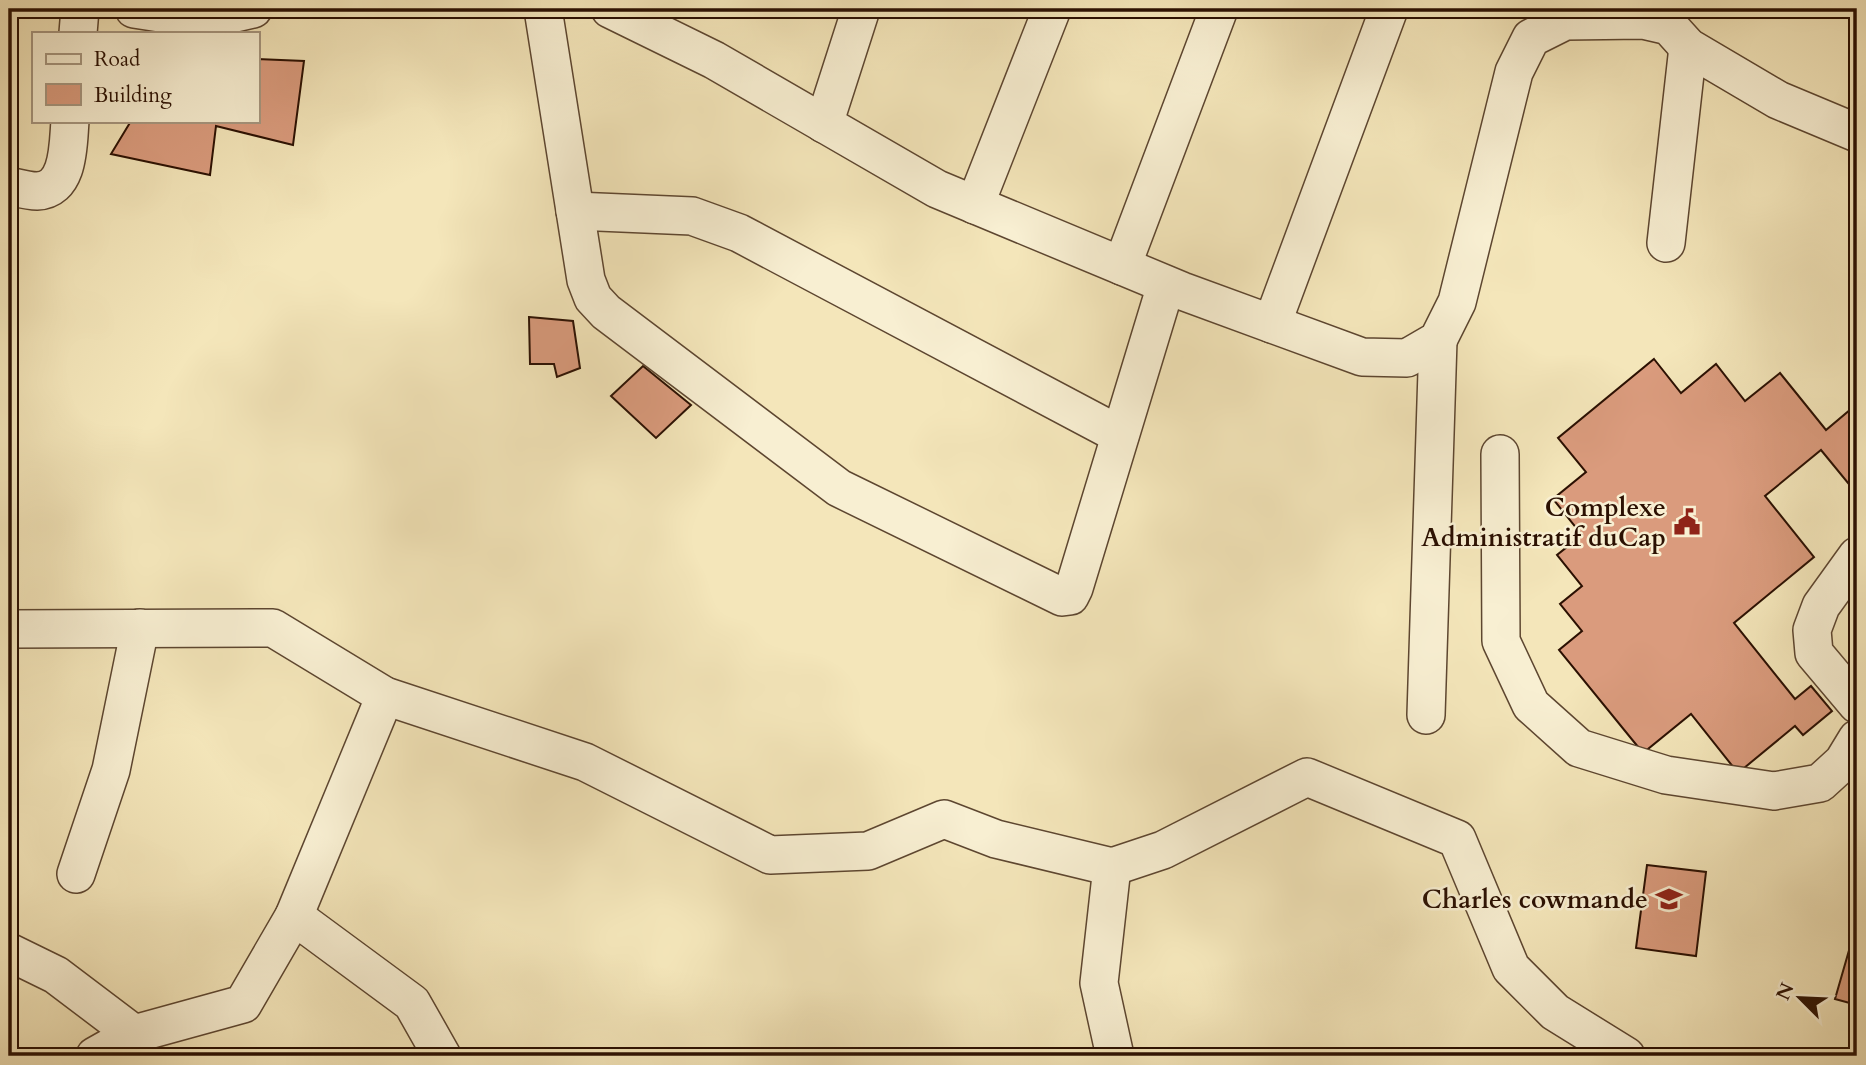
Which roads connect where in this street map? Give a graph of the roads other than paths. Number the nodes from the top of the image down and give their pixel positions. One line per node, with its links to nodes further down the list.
1 (80, 9): 10 (street)
2 (134, 9): 3 (street)
3 (253, 9)
4 (543, 9): 17 (street)
5 (610, 9): 13 (street)
6 (861, 9): 13 (street)
7 (1052, 9): 16 (street)
8 (1219, 9): 19 (street)
9 (1389, 9): 21 (street)
10 (78, 32)
11 (1688, 47): 14 (street); 18 (street); 22 (street)
12 (70, 122): 15 (street)
13 (824, 124): 16 (street)
14 (1857, 133)
15 (9, 186)
16 (975, 205): 19 (street)
17 (575, 211): 23 (street); 23 (street)
18 (1666, 243)
19 (1122, 266): 20 (street)
20 (1166, 285): 21 (street); 23 (street)
21 (1272, 324): 22 (street)
22 (1437, 340): 30 (street)
23 (1120, 435)
24 (1500, 454): 31 (street)
25 (1857, 556): 29 (street)
26 (139, 628): 27 (street); 28 (street); 33 (street)
27 (9, 629)
28 (385, 696): 32 (street); 34 (street)
29 (1857, 704)
30 (1426, 715)
31 (1857, 739)
32 (1112, 867): 39 (street); 40 (street)
33 (76, 874)
34 (294, 916): 36 (street); 38 (street)
35 (9, 952): 36 (street)
36 (129, 1045): 37 (street)
37 (95, 1056)
38 (442, 1056)
39 (1115, 1056)
40 (1626, 1056)

